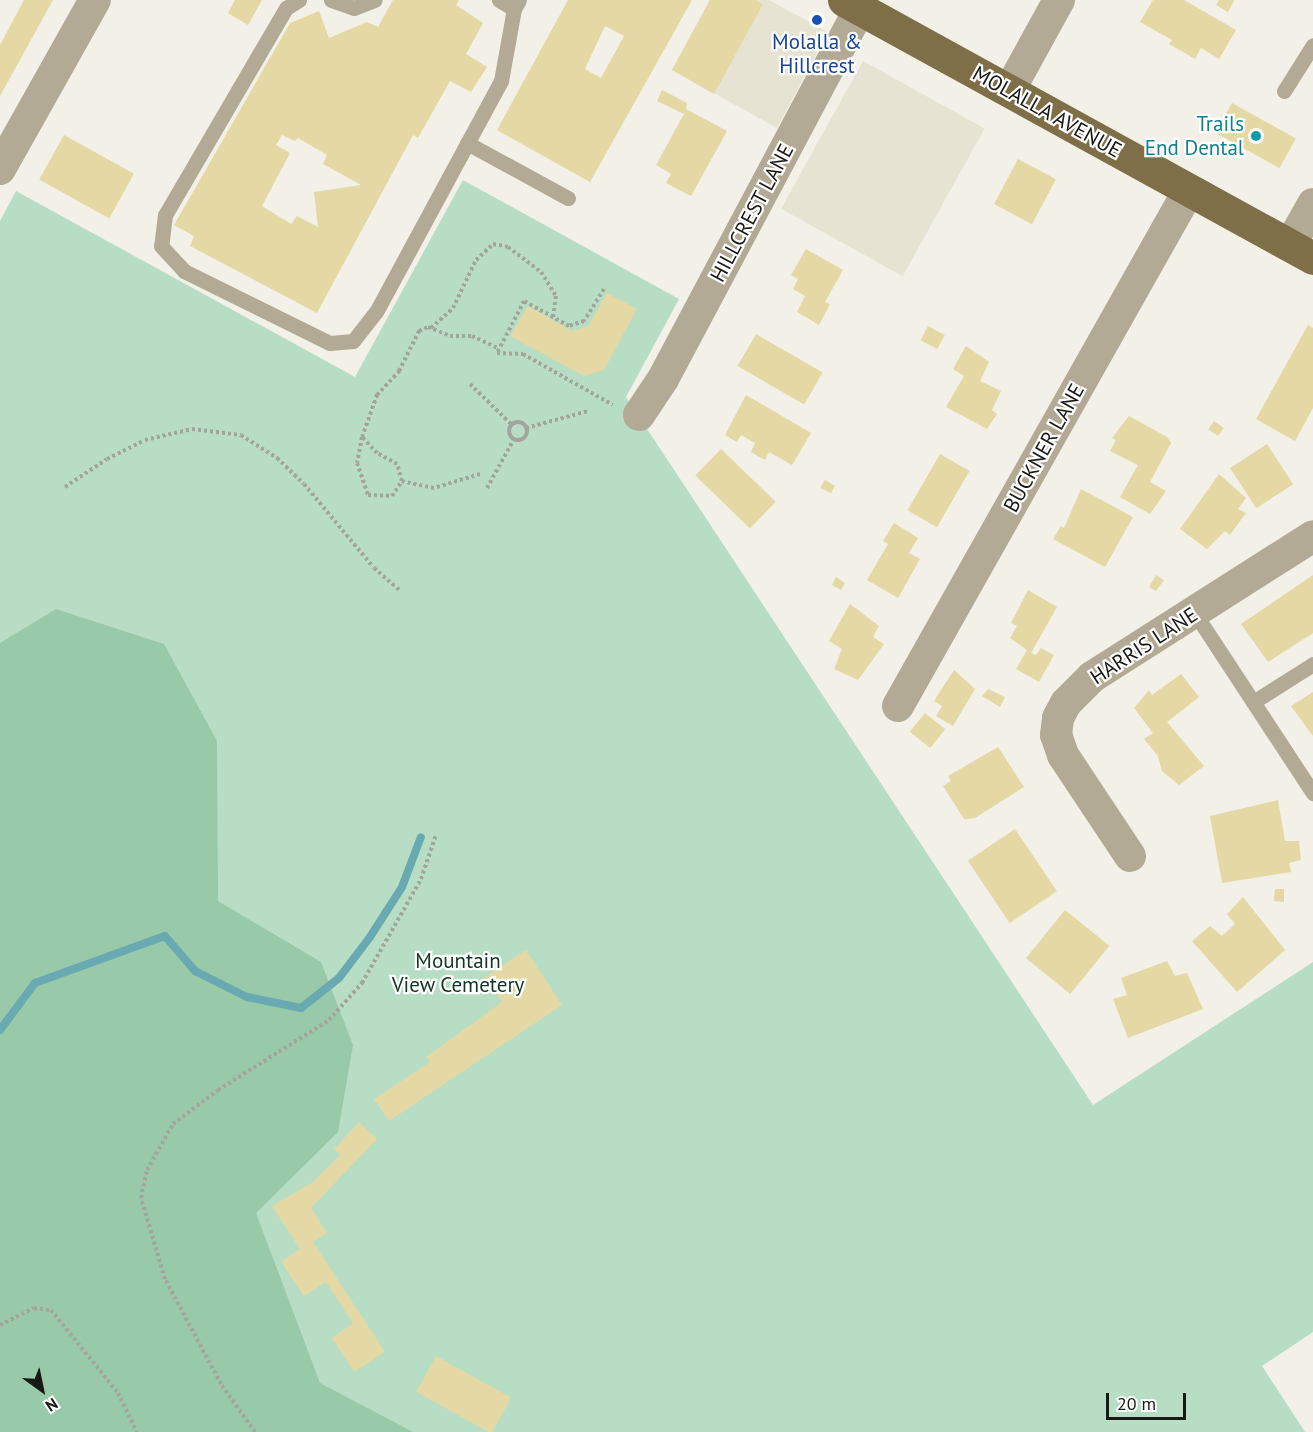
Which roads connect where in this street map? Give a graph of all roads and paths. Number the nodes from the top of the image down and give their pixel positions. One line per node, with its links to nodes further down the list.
1 (95, 0): 13 (street)
2 (299, 0): 12 (lane)
3 (331, 0): 4 (lane)
4 (375, 0)
5 (499, 0): 8 (lane)
6 (1059, 0): 10 (street)
7 (852, 4): 10 (main road, MOLALLA AVENUE); 23 (street, HILLCREST LANE)
8 (516, 5): 12 (lane)
9 (1313, 45): 11 (lane)
10 (1009, 91): 14 (main road, MOLALLA AVENUE)
11 (1284, 91)
12 (467, 143): 15 (lane)
13 (0, 169)
14 (1189, 190): 17 (main road, MOLALLA AVENUE); 38 (street, BUCKNER LANE)
15 (568, 198)
16 (1313, 204): 17 (street)
17 (1301, 252)
18 (604, 289): 19 (path)
19 (553, 317): 20 (path); 21 (path)
20 (431, 328): 21 (path); 27 (path)
21 (498, 348): 23 (path)
22 (470, 384): 25 (path)
23 (626, 410)
24 (588, 411): 26 (path)
25 (512, 425): 26 (path); 28 (path)
26 (526, 428): 28 (path)
27 (362, 437): 30 (path); 30 (path)
28 (514, 439): 32 (path)
29 (480, 474): 30 (path)
30 (402, 481)
31 (65, 487): 34 (path)
32 (487, 488)
33 (1313, 536): 35 (street, HARRIS LANE)
34 (400, 591)
35 (1194, 612): 37 (lane); 41 (street, HARRIS LANE)
36 (1313, 664): 37 (lane)
37 (1252, 702): 39 (lane)
38 (898, 706)
39 (1313, 793)
40 (436, 835): 44 (path)
41 (1130, 856)
42 (0, 1325): 43 (path)
43 (137, 1432)
44 (255, 1432)

